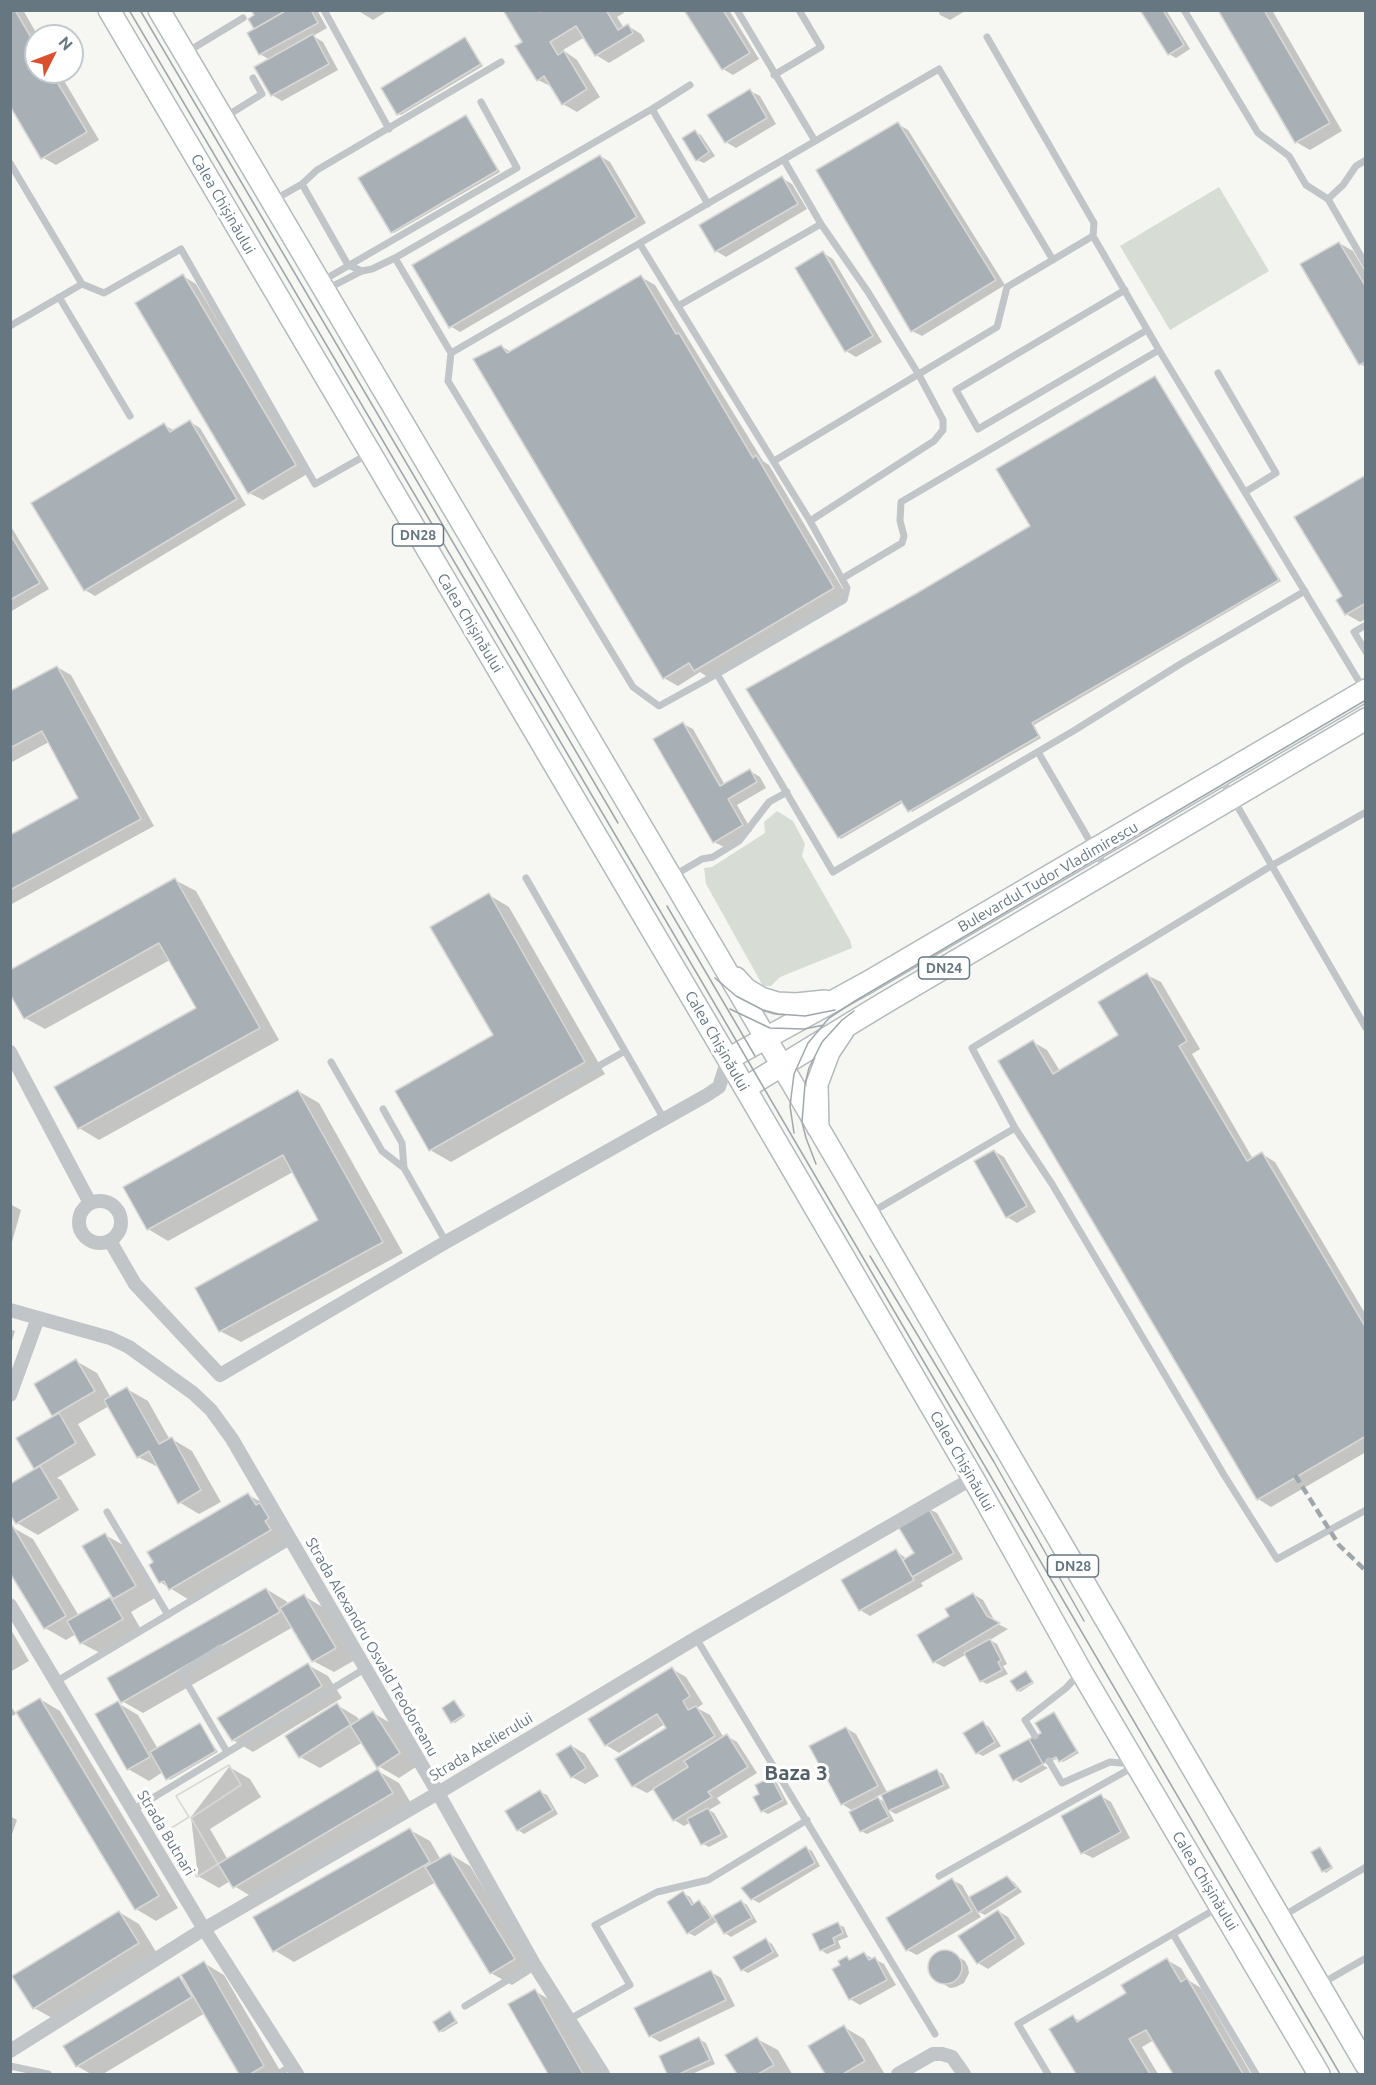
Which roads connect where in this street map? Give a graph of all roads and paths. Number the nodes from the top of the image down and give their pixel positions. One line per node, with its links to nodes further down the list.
1 (109, 10): 46 (main road, Calea Chișinăului / DN28)
2 (159, 10): 9 (main road, DN28)
3 (324, 10): 17 (lane)
4 (737, 10): 11 (lane)
5 (799, 10): 11 (lane)
6 (1184, 10): 23 (lane)
7 (243, 18): 9 (lane)
8 (987, 37): 27 (lane)
9 (184, 54): 16 (main road, DN28)
10 (501, 62): 17 (lane)
11 (774, 75): 18 (lane)
12 (254, 78): 16 (lane)
13 (690, 85): 15 (lane)
14 (481, 102): 31 (lane)
15 (651, 109): 25 (lane); 29 (lane)
16 (223, 118): 24 (main road, DN28)
17 (389, 129): 22 (lane)
18 (815, 141): 19 (lane); 30 (lane)
19 (784, 160): 25 (lane); 26 (lane)
20 (1365, 160): 23 (lane)
21 (10, 162): 34 (lane)
22 (302, 184): 24 (lane); 31 (lane)
23 (1328, 200): 32 (lane)
24 (272, 202): 35 (main road, DN28)
25 (708, 204): 28 (lane)
26 (821, 224): 38 (lane); 44 (lane)
27 (1093, 236): 30 (lane); 36 (lane)
28 (640, 244): 38 (lane); 42 (lane)
29 (395, 258): 33 (lane); 42 (lane)
30 (1053, 260): 44 (lane)
31 (348, 265): 33 (lane); 35 (lane)
32 (1365, 265)
33 (362, 271): 35 (lane)
34 (82, 284): 37 (lane); 46 (lane)
35 (321, 287): 65 (main road, DN28)
36 (1125, 290): 40 (lane); 40 (lane)
37 (59, 297): 39 (lane); 45 (lane)
38 (678, 306): 47 (lane)
39 (10, 326)
40 (1147, 330): 41 (lane)
41 (1159, 350): 48 (lane); 50 (lane)
42 (451, 353): 54 (lane)
43 (1218, 373): 48 (lane)
44 (919, 375): 47 (lane); 49 (lane)
45 (130, 416)
46 (369, 453): 74 (main road, Calea Chișinăului / DN28)
47 (774, 461): 49 (lane)
48 (1245, 492): 51 (lane)
49 (810, 521): 50 (lane)
50 (843, 578): 54 (lane)
51 (1305, 591): 55 (lane); 57 (lane)
52 (1365, 626): 53 (lane)
53 (1365, 652)
54 (717, 674): 59 (lane)
55 (1365, 691): 58 (main road, Bulevardul Tudor Vladimirescu / DN24)
56 (1365, 719): 60 (main road, Bulevardul Tudor Vladimirescu / DN24)
57 (1038, 752): 59 (lane); 62 (lane)
58 (1220, 776): 60 (lane); 62 (main road, Bulevardul Tudor Vladimirescu / DN24)
59 (787, 792): 65 (lane)
60 (1233, 798): 63 (lane); 64 (main road, Bulevardul Tudor Vladimirescu / DN24)
61 (1365, 813): 63 (lane)
62 (1095, 850): 64 (lane); 68 (main road, Bulevardul Tudor Vladimirescu / DN24)
63 (1271, 866): 70 (lane); 82 (lane)
64 (1108, 872): 69 (main road, Bulevardul Tudor Vladimirescu / DN24)
65 (670, 878): 67 (main road, DN28)
66 (526, 879): 72 (lane)
67 (718, 958): 68 (main road); 71 (main road, DN28)
68 (837, 999): 71 (main road, Bulevardul Tudor Vladimirescu / DN24)
69 (851, 1024): 76 (main road, Bulevardul Tudor Vladimirescu / DN24); 83 (main road)
70 (1365, 1028)
71 (765, 1038): 74 (main road, Bulevardul Tudor Vladimirescu / DN24); 76 (main road, DN28)
72 (625, 1051): 79 (lane); 81 (lane)
73 (10, 1052): 85 (street)
74 (728, 1059): 77 (street); 78 (main road, Calea Chișinăului / DN28)
75 (331, 1062): 84 (lane)
76 (781, 1067): 78 (main road, Bulevardul Tudor Vladimirescu / DN24); 83 (main road, DN28)
77 (719, 1087): 78 (street); 81 (street)
78 (745, 1088): 92 (main road, Calea Chișinăului / DN28)
79 (551, 1092)
80 (383, 1109): 84 (lane)
81 (664, 1119): 88 (street)
82 (1015, 1128): 86 (lane); 93 (lane)
83 (819, 1132): 86 (main road, DN28)
84 (404, 1168): 88 (lane)
85 (90, 1203): 87 (street); 87 (street)
86 (867, 1215): 113 (main road, DN28)
87 (110, 1241): 88 (street)
88 (446, 1242)
89 (10, 1310): 90 (street, Strada Alexandru Osvald Teodoreanu)
90 (38, 1318): 91 (street); 95 (street, Strada Alexandru Osvald Teodoreanu)
91 (10, 1395)
92 (973, 1478): 98 (street, Strada Atelierului); 101 (main road, Calea Chișinăului / DN28)
93 (1365, 1510)
94 (107, 1512): 97 (lane)
95 (291, 1541): 97 (lane); 100 (street, Strada Alexandru Osvald Teodoreanu)
96 (10, 1605): 102 (street, Strada Butnari)
97 (168, 1615): 102 (lane)
98 (696, 1638): 107 (street, Strada Atelierului); 109 (lane)
99 (220, 1648): 104 (lane)
100 (366, 1668): 104 (lane); 107 (street, Strada Alexandru Osvald Teodoreanu)
101 (1081, 1671): 103 (lane); 106 (main road, Calea Chișinăului / DN28)
102 (57, 1681): 108 (street, Strada Butnari)
103 (1035, 1736)
104 (227, 1752): 108 (lane)
105 (1049, 1761): 106 (lane)
106 (1137, 1765): 111 (lane); 112 (main road, Calea Chișinăului / DN28)
107 (438, 1793): 114 (street, Strada Atelierului); 117 (street, Strada Alexandru Osvald Teodoreanu)
108 (133, 1810): 114 (street, Strada Butnari)
109 (807, 1820): 120 (lane); 121 (lane)
110 (1365, 1867): 113 (lane)
111 (939, 1876)
112 (1221, 1906): 115 (lane); 133 (main road, Calea Chișinăului / DN28)
113 (1279, 1919): 118 (main road, DN28)
114 (204, 1929): 122 (street, Strada Atelierului); 125 (street, Strada Butnari)
115 (1173, 1934): 131 (lane); 132 (lane)
116 (1365, 1958): 118 (lane)
117 (534, 1964): 119 (lane); 120 (street, Strada Alexandru Osvald Teodoreanu)
118 (1318, 1985): 124 (main road, DN28)
119 (465, 2006)
120 (568, 2020): 128 (street, Strada Alexandru Osvald Teodoreanu)
121 (935, 2034)
122 (10, 2051)
123 (10, 2066): 126 (lane)
124 (1365, 2066)
125 (294, 2070): 127 (lane)
126 (48, 2074)
127 (278, 2074)
128 (603, 2074)
129 (898, 2074): 130 (street)
130 (964, 2074)
131 (1048, 2074)
132 (1256, 2074)
133 (1319, 2074)

